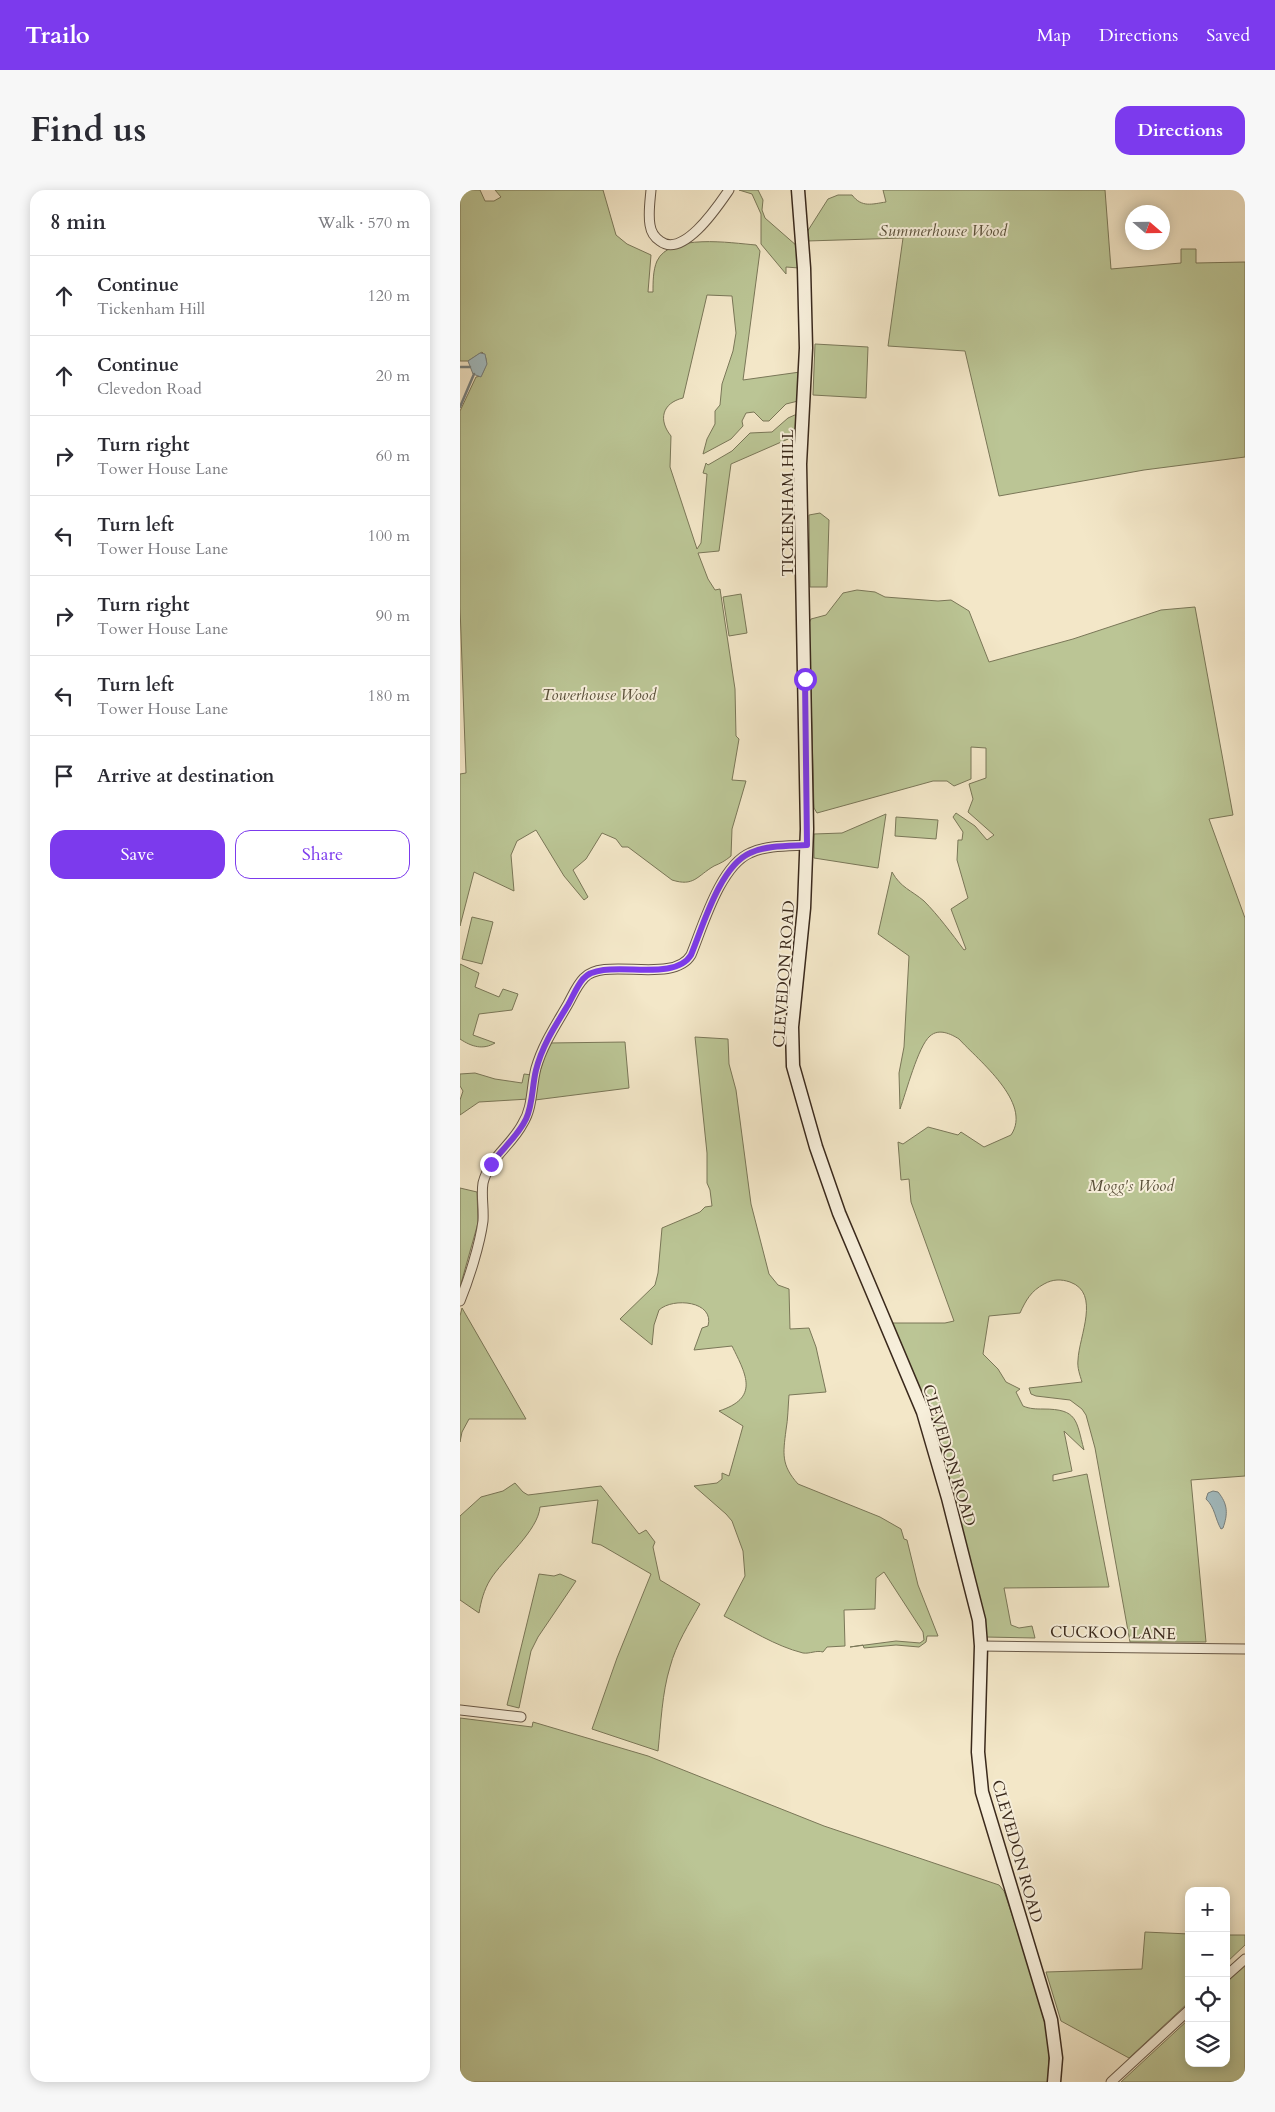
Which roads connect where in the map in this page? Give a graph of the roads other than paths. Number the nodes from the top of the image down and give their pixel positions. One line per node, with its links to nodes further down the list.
1 (651, 190): 2 (street)
2 (729, 190)
3 (798, 190): 4 (main road, TICKENHAM HILL)
4 (807, 816): 5 (main road, CLEVEDON ROAD)
5 (807, 845): 6 (street); 7 (main road, CLEVEDON ROAD)
6 (460, 1301)
7 (981, 1646): 8 (street, CUCKOO LANE); 14 (main road, CLEVEDON ROAD)
8 (1245, 1649)
9 (460, 1710): 10 (street)
10 (521, 1717)
11 (1245, 1959): 12 (street)
12 (1230, 1972)
13 (1185, 2014): 15 (street)
14 (1054, 2082)
15 (1111, 2082)

